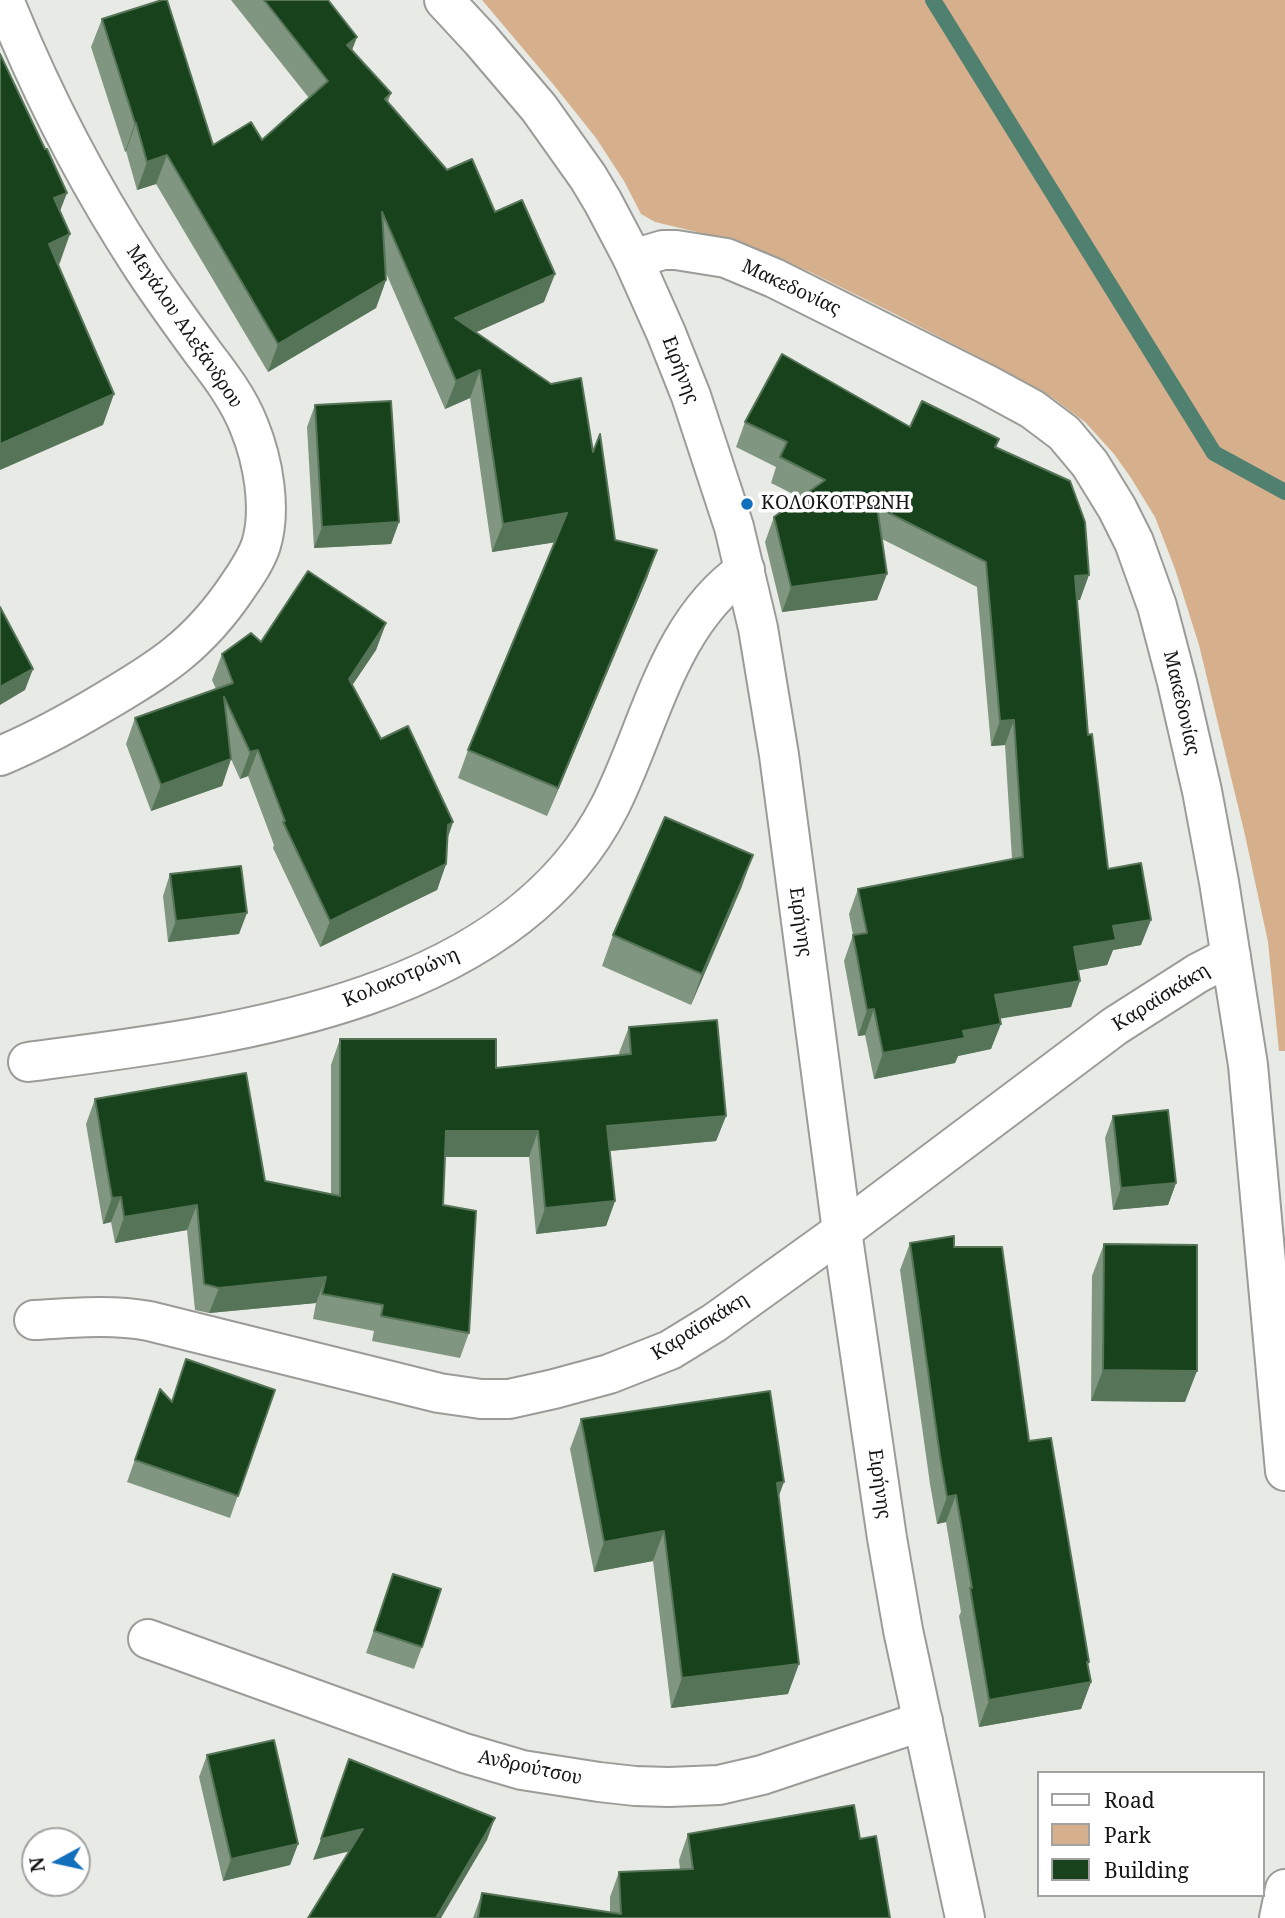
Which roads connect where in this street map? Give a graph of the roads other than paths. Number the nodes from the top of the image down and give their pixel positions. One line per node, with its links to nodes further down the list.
1 (4, 0): 5 (street, Μεγάλου Αλεξάνδρου)
2 (444, 0): 3 (street, Ειρήνης)
3 (633, 259): 4 (street, Ειρήνης); 6 (street, Μακεδονίας)
4 (745, 570): 7 (street, Κολοκοτρώνη); 8 (street, Ειρήνης)
5 (0, 756)
6 (1231, 956): 8 (street, Καραϊσκάκη); 10 (street, Μακεδονίας)
7 (28, 1062)
8 (842, 1231): 9 (street, Καραϊσκάκη); 12 (street, Ειρήνης)
9 (34, 1320)
10 (1285, 1471)
11 (148, 1639): 12 (street, Ανδρούτσου)
12 (923, 1721): 14 (street, Ειρήνης)
13 (1285, 1889): 15 (street)
14 (965, 1918)
15 (1279, 1918)

